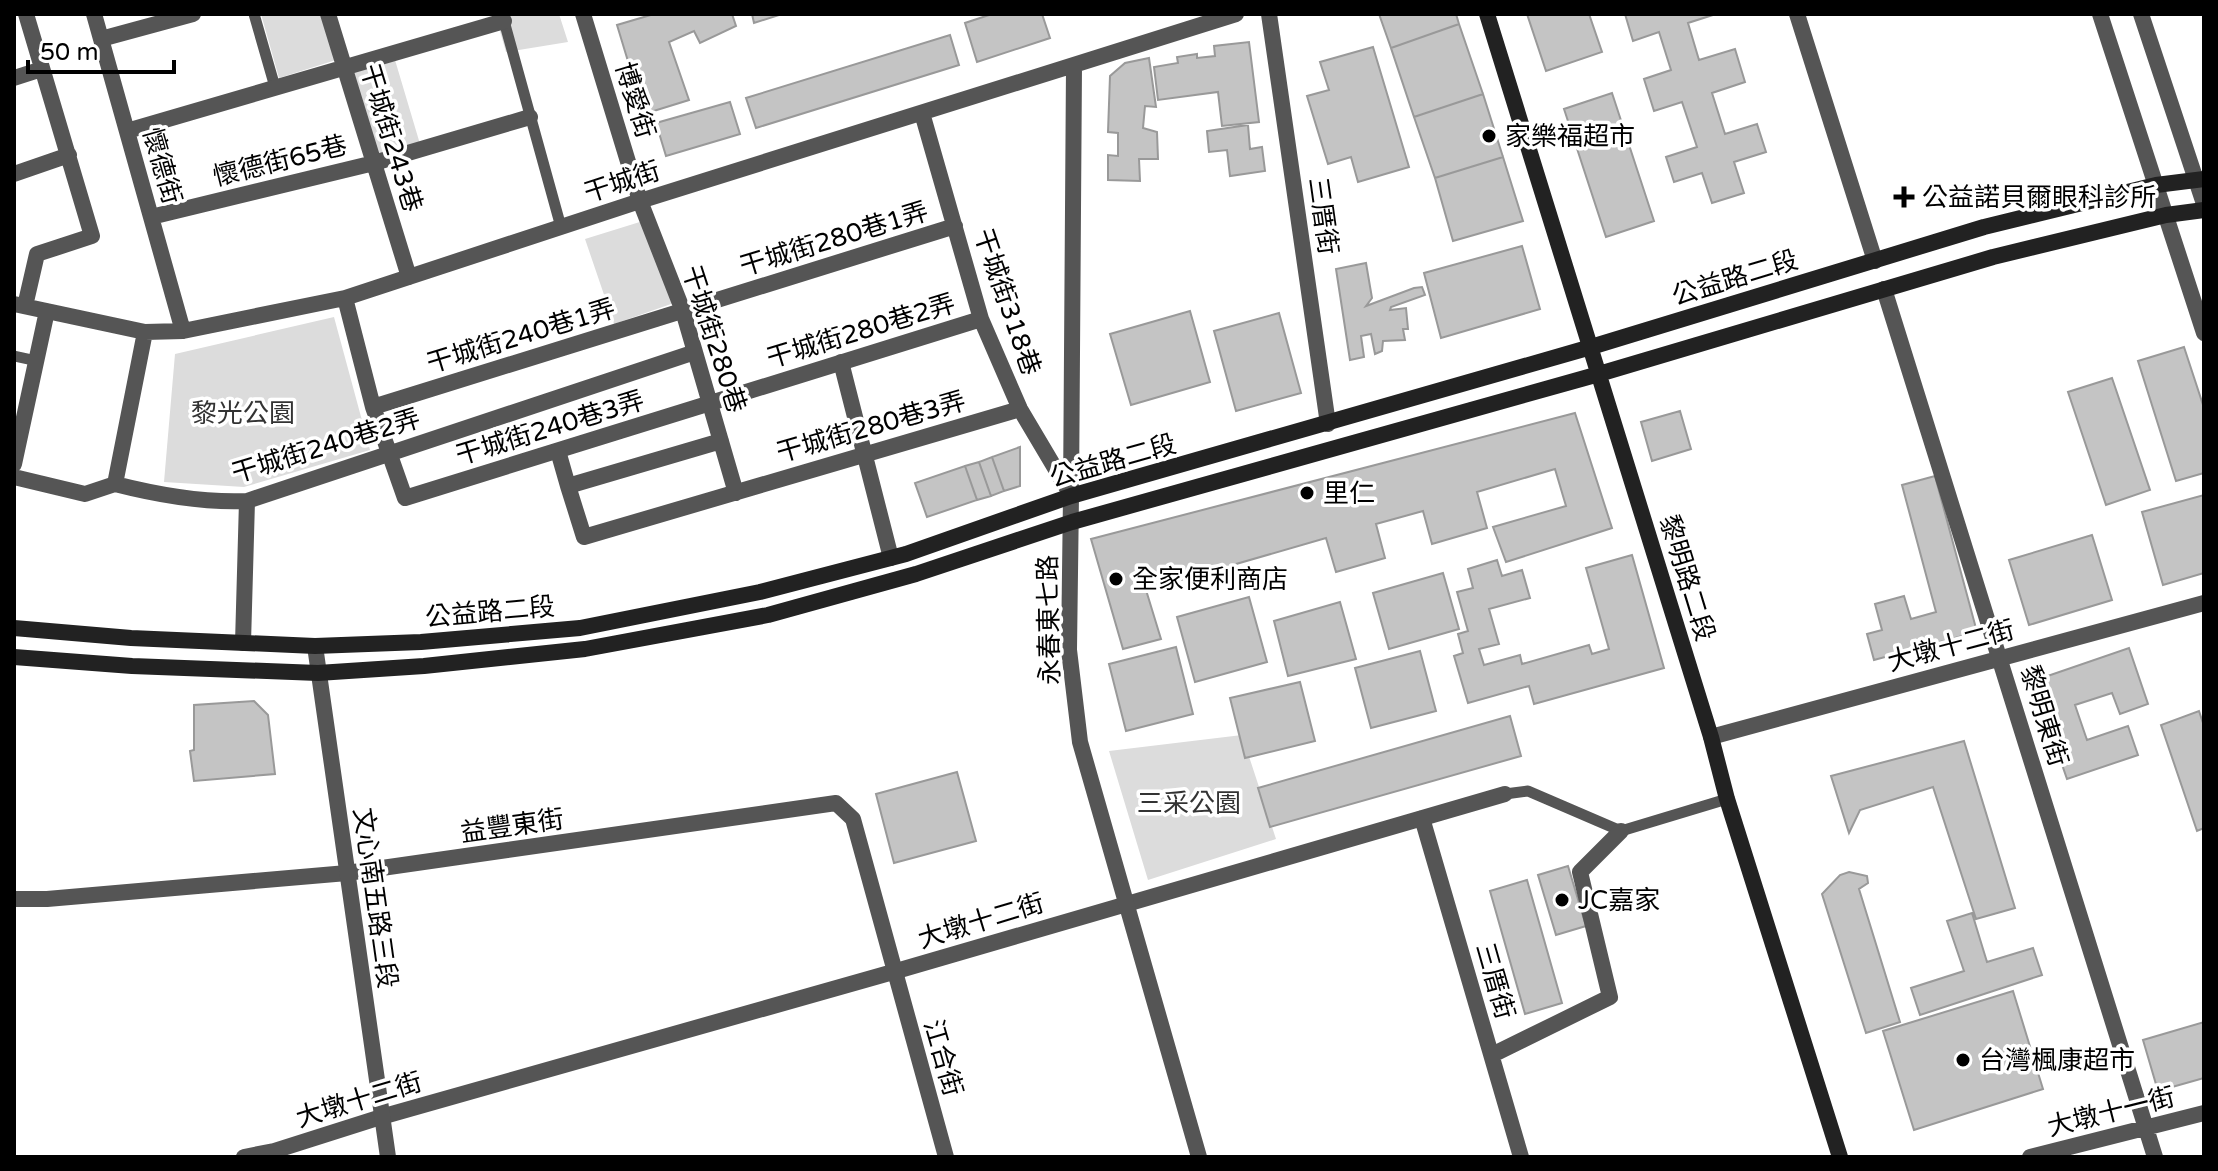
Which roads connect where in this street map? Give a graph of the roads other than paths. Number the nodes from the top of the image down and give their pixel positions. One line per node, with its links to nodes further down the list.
1 (26, 14): 17 (street)
2 (94, 14): 14 (street, 懷德街)
3 (193, 14): 14 (street)
4 (254, 14): 19 (lane)
5 (328, 14): 15 (street, 干城街243巷)
6 (583, 14): 28 (street, 博愛街)
7 (1236, 14): 16 (street, 干城街)
8 (1269, 14): 54 (street, 三厝街)
9 (1487, 14): 45 (main road, 黎明路二段)
10 (1797, 14): 34 (street)
11 (2100, 14): 27 (street)
12 (2141, 14): 26 (street)
13 (504, 21): 15 (street); 21 (lane)
14 (101, 39): 22 (street, 懷德街)
15 (344, 66): 19 (street); 24 (street, 干城街243巷)
16 (1074, 66): 20 (street, 干城街); 64 (street, 永春東七路)
17 (42, 69): 18 (street); 23 (street)
18 (14, 78)
19 (275, 87): 22 (street)
20 (922, 113): 28 (street, 干城街); 32 (street, 干城街318巷)
21 (530, 117): 24 (street, 懷德街65巷); 33 (lane)
22 (127, 131): 31 (street, 懷德街)
23 (69, 155): 25 (street); 38 (street)
24 (374, 163): 31 (street, 懷德街65巷); 35 (street, 干城街243巷)
25 (14, 174)
26 (2200, 179): 27 (main road, 公益路二段); 29 (street)
27 (2156, 185): 30 (street); 34 (main road, 公益路二段)
28 (640, 201): 33 (street, 干城街); 40 (street, 干城街280巷)
29 (2204, 207): 30 (main road, 公益路二段)
30 (2166, 215): 36 (main road, 公益路二段); 44 (street)
31 (151, 217): 42 (street, 懷德街)
32 (955, 226): 40 (street, 干城街280巷1弄); 41 (street, 干城街318巷)
33 (561, 227): 35 (street, 干城街)
34 (1875, 261): 45 (main road, 公益路二段)
35 (409, 277): 37 (street, 干城街)
36 (1884, 289): 50 (main road, 公益路二段); 73 (street, 黎明東街)
37 (345, 298): 42 (street, 干城街); 52 (street)
38 (19, 305): 39 (street, 干城街)
39 (47, 311): 43 (street, 干城街); 48 (street)
40 (683, 311): 46 (street, 干城街280巷); 52 (street, 干城街240巷1弄)
41 (981, 319): 49 (street, 干城街280巷2弄); 53 (street, 干城街318巷)
42 (183, 331): 43 (street, 干城街)
43 (145, 332): 61 (street)
44 (2204, 333)
45 (1591, 347): 50 (main road, 黎明路二段); 54 (main road, 公益路二段)
46 (695, 352): 51 (street, 干城街280巷); 57 (street, 干城街240巷2弄)
47 (14, 356): 48 (lane)
48 (37, 361): 59 (street)
49 (841, 362): 51 (street, 干城街280巷2弄); 58 (street)
50 (1599, 374): 66 (main road, 公益路二段); 75 (main road, 黎明路二段)
51 (710, 403): 55 (street, 干城街280巷); 56 (street, 干城街240巷3弄)
52 (373, 407): 57 (street)
53 (1020, 409): 58 (street, 干城街280巷3弄); 64 (street, 干城街318巷)
54 (1328, 424): 64 (main road, 公益路二段)
55 (721, 441): 62 (street); 63 (street, 干城街280巷)
56 (558, 451): 57 (street, 干城街240巷3弄); 62 (street)
57 (388, 452): 65 (street, 干城街240巷2弄)
58 (864, 453): 63 (street, 干城街280巷3弄); 67 (street)
59 (14, 464)
60 (14, 477): 61 (street)
61 (115, 484): 65 (street, 干城街240巷2弄)
62 (568, 486): 63 (street, 干城街280巷3弄)
63 (736, 493)
64 (1071, 496): 66 (street, 永春東七路); 67 (main road, 公益路二段)
65 (247, 501): 70 (street)
66 (1072, 522): 74 (main road, 公益路二段); 82 (street, 永春東七路)
67 (891, 558): 71 (main road, 公益路二段)
68 (2204, 603): 73 (street, 大墩十二街)
69 (14, 628): 70 (main road, 公益路二段)
70 (243, 643): 71 (main road, 公益路二段)
71 (315, 646): 74 (street, 文心南五路三段)
72 (14, 657): 74 (main road, 公益路二段)
73 (2001, 657): 75 (street, 大墩十二街); 87 (street, 黎明東街)
74 (318, 673): 80 (street, 文心南五路三段)
75 (1711, 737): 77 (main road, 黎明路二段)
76 (1505, 794): 78 (street, 大墩十二街); 79 (lane, 大墩十二街)
77 (1727, 799): 79 (lane); 94 (main road, 黎明路二段)
78 (1422, 818): 82 (street, 大墩十二街); 84 (street, 三厝街)
79 (1621, 831): 84 (street)
80 (347, 873): 81 (street, 益豐東街); 83 (street, 益豐東街); 86 (street, 文心南五路三段)
81 (14, 899)
82 (1126, 903): 83 (street, 大墩十二街); 92 (street, 永春東七路)
83 (893, 972): 86 (street, 大墩十二街); 89 (street, 江合街)
84 (1492, 1055): 93 (street, 三厝街)
85 (2204, 1113): 87 (street, 大墩十一街)
86 (381, 1117): 90 (street, 大墩十二街); 91 (street, 文心南五路三段)
87 (2145, 1128): 88 (street, 大墩十一街); 97 (street, 黎明東街)
88 (2100, 1139): 95 (street, 大墩十一街); 96 (street)
89 (942, 1156)
90 (244, 1157)
91 (388, 1157)
92 (1199, 1157)
93 (1521, 1157)
94 (1840, 1157)
95 (2030, 1157)
96 (2089, 1157)
97 (2155, 1157)

